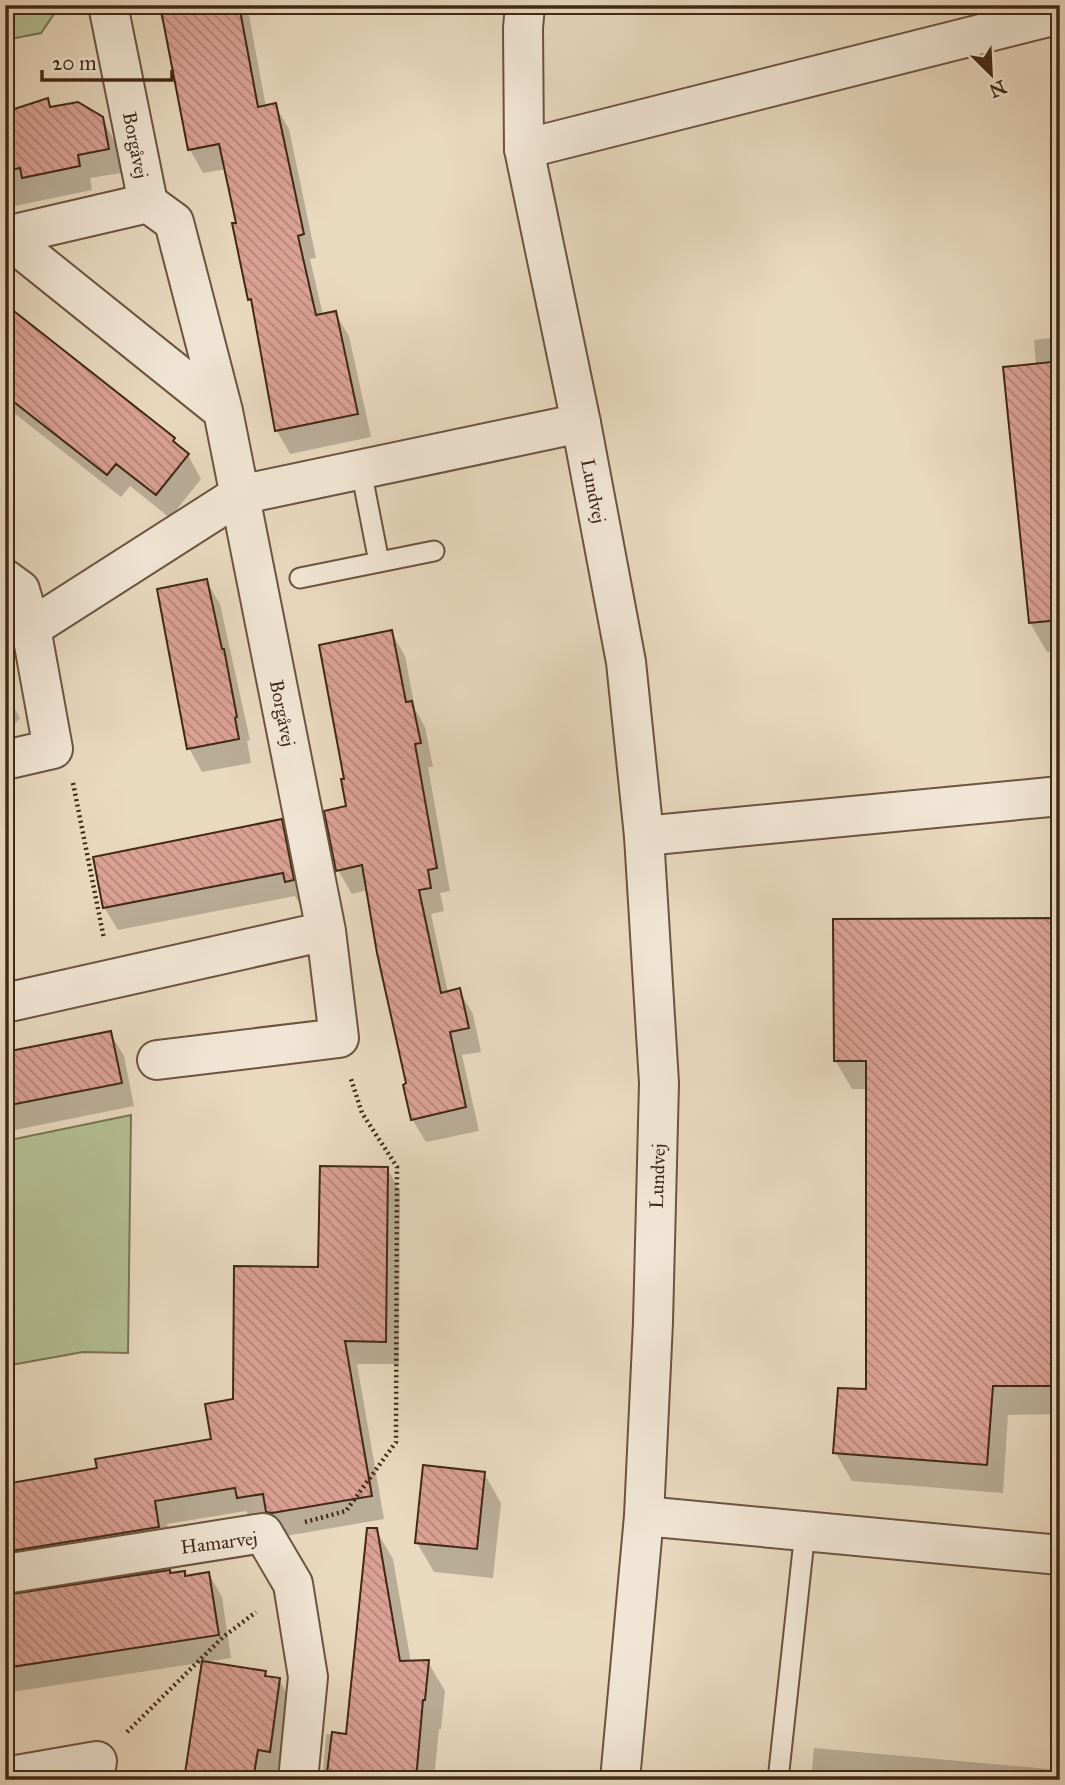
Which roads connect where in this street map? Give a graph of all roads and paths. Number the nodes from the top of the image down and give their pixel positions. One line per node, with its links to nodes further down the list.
1 (108, 5): 5 (street, Borgåvej)
2 (525, 5): 4 (street, Lundvej)
3 (1060, 14): 4 (street)
4 (524, 149): 8 (street, Lundvej)
5 (148, 203): 6 (street, Borgåvej); 7 (street, Borgåvej)
6 (6, 236): 7 (street, Borgåvej)
7 (223, 411): 10 (street, Borgåvej)
8 (581, 423): 9 (street); 19 (street, Lundvej)
9 (361, 470): 10 (street); 12 (lane)
10 (239, 495): 15 (street); 20 (street, Borgåvej)
11 (434, 551): 12 (lane)
12 (379, 562): 13 (lane)
13 (300, 578)
14 (5, 579): 15 (street)
15 (32, 628): 16 (street)
16 (53, 749): 17 (street); 21 (path)
17 (5, 760)
18 (1060, 796): 19 (street)
19 (644, 836): 25 (street, Lundvej)
20 (326, 931): 21 (street); 23 (street, Borgåvej)
21 (112, 979): 22 (street)
22 (5, 1003)
23 (339, 1038): 24 (street); 27 (path)
24 (157, 1060)
25 (643, 1516): 26 (street); 34 (street, Lundvej)
26 (804, 1531): 28 (street); 35 (lane)
27 (264, 1533): 29 (street, Hamarvej); 30 (street, Hamarvej)
28 (1060, 1555)
29 (5, 1574)
30 (293, 1584): 31 (path); 33 (street, Hamarvej)
31 (96, 1771): 32 (street)
32 (5, 1777)
33 (298, 1780)
34 (620, 1780)
35 (778, 1780)

